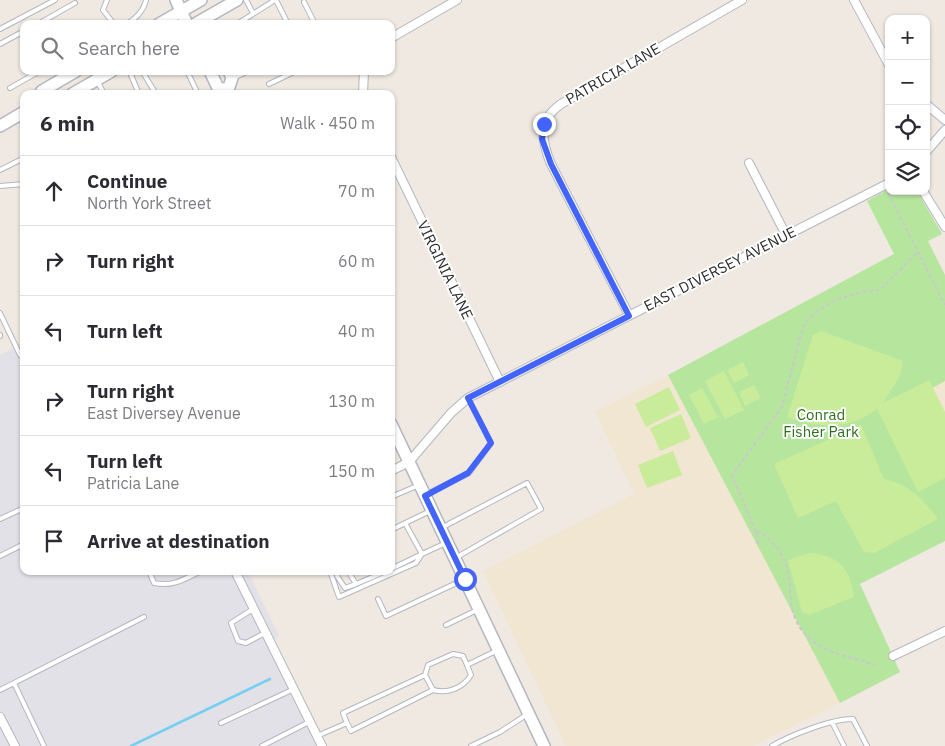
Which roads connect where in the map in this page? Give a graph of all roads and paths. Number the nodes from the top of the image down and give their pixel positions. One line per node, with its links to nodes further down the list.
1 (55, 0): 26 (lane)
2 (107, 0): 17 (lane)
3 (146, 0): 18 (lane)
4 (176, 0): 14 (main road)
5 (237, 0): 22 (main road)
6 (246, 0): 15 (lane)
7 (275, 0): 15 (lane); 24 (lane)
8 (458, 0): 28 (street)
9 (742, 0): 73 (street, PATRICIA LANE)
10 (854, 0): 30 (street)
11 (197, 1): 14 (main road); 21 (main road)
12 (304, 2): 25 (lane)
13 (75, 4): 16 (lane)
14 (181, 11): 19 (main road); 20 (main road)
15 (253, 13): 23 (lane)
16 (45, 20)
17 (111, 20)
18 (133, 20)
19 (166, 20)
20 (185, 20)
21 (202, 20)
22 (205, 20)
23 (243, 20)
24 (286, 20)
25 (313, 20)
26 (0, 29)
27 (20, 33): 29 (lane)
28 (395, 36)
29 (0, 44)
30 (886, 60)
31 (33, 75): 43 (lane)
32 (69, 75): 44 (main road)
33 (105, 75): 41 (main road)
34 (131, 75): 47 (lane)
35 (144, 75): 48 (lane)
36 (189, 75): 49 (lane)
37 (212, 75): 50 (main road)
38 (231, 75): 51 (main road)
39 (288, 75): 42 (lane)
40 (364, 75): 52 (street)
41 (97, 80): 45 (main road); 46 (lane)
42 (269, 84)
43 (10, 88)
44 (44, 90)
45 (79, 90)
46 (102, 90)
47 (137, 90)
48 (154, 90)
49 (196, 90)
50 (221, 90)
51 (227, 90)
52 (363, 90)
53 (927, 105): 55 (street)
54 (20, 114): 56 (main road)
55 (945, 120)
56 (0, 126)
57 (945, 130): 58 (street)
58 (928, 150)
59 (20, 160): 62 (lane)
60 (749, 163): 69 (street)
61 (395, 165): 75 (street, VIRGINIA LANE)
62 (0, 170)
63 (20, 184): 65 (lane)
64 (885, 185): 69 (street, EAST DIVERSEY AVENUE)
65 (0, 186)
66 (891, 195): 70 (path)
67 (926, 195): 68 (street)
68 (945, 227)
69 (786, 235): 73 (street, EAST DIVERSEY AVENUE)
70 (918, 252): 71 (path); 89 (path)
71 (945, 305)
72 (0, 313): 74 (lane)
73 (629, 316): 75 (street, EAST DIVERSEY AVENUE)
74 (20, 355)
75 (500, 382): 76 (street, EAST DIVERSEY AVENUE)
76 (468, 398): 78 (street, EAST DIVERSEY AVENUE); 82 (lane)
77 (395, 437): 78 (main road)
78 (409, 462): 79 (street); 80 (main road)
79 (395, 469)
80 (420, 484): 81 (lane); 82 (main road)
81 (395, 496)
82 (425, 496): 84 (main road)
83 (20, 510): 85 (lane)
84 (432, 510): 86 (lane); 88 (main road)
85 (0, 519)
86 (405, 523): 87 (lane); 93 (lane)
87 (395, 528)
88 (440, 528): 90 (main road); 95 (lane)
89 (756, 532): 91 (path); 118 (path)
90 (447, 542): 93 (lane); 95 (main road)
91 (758, 544)
92 (20, 546): 94 (lane)
93 (422, 554): 96 (lane); 97 (lane)
94 (0, 556)
95 (455, 558): 106 (main road)
96 (395, 567)
97 (395, 572)
98 (151, 575): 99 (lane)
99 (193, 575)
100 (237, 575): 109 (street)
101 (332, 575): 105 (lane)
102 (337, 575): 107 (lane)
103 (350, 575): 107 (lane)
104 (377, 575): 107 (lane)
105 (389, 575)
106 (465, 579): 108 (lane); 110 (main road)
107 (356, 584)
108 (378, 599)
109 (253, 609): 114 (street); 114 (lane)
110 (479, 609): 112 (lane); 115 (main road)
111 (144, 617): 120 (lane)
112 (446, 625)
113 (945, 632): 116 (street)
114 (265, 633): 121 (street)
115 (498, 649): 117 (lane); 124 (main road)
116 (893, 656)
117 (467, 665): 119 (lane); 123 (lane)
118 (875, 665)
119 (425, 675): 123 (lane); 127 (lane)
120 (14, 682): 122 (lane); 134 (lane)
121 (294, 689): 126 (street); 129 (lane)
122 (0, 690)
123 (433, 690): 127 (lane)
124 (528, 714): 131 (lane); 132 (main road)
125 (0, 717): 133 (street)
126 (310, 722): 130 (street); 135 (lane)
127 (347, 722): 130 (lane)
128 (832, 722): 138 (lane); 139 (lane); 140 (lane)
129 (221, 723)
130 (317, 736): 136 (street)
131 (477, 744): 137 (lane)
132 (540, 745)
133 (15, 746)
134 (44, 746)
135 (262, 746)
136 (322, 746)
137 (472, 746)
138 (772, 746)
139 (844, 746)
140 (867, 746)

